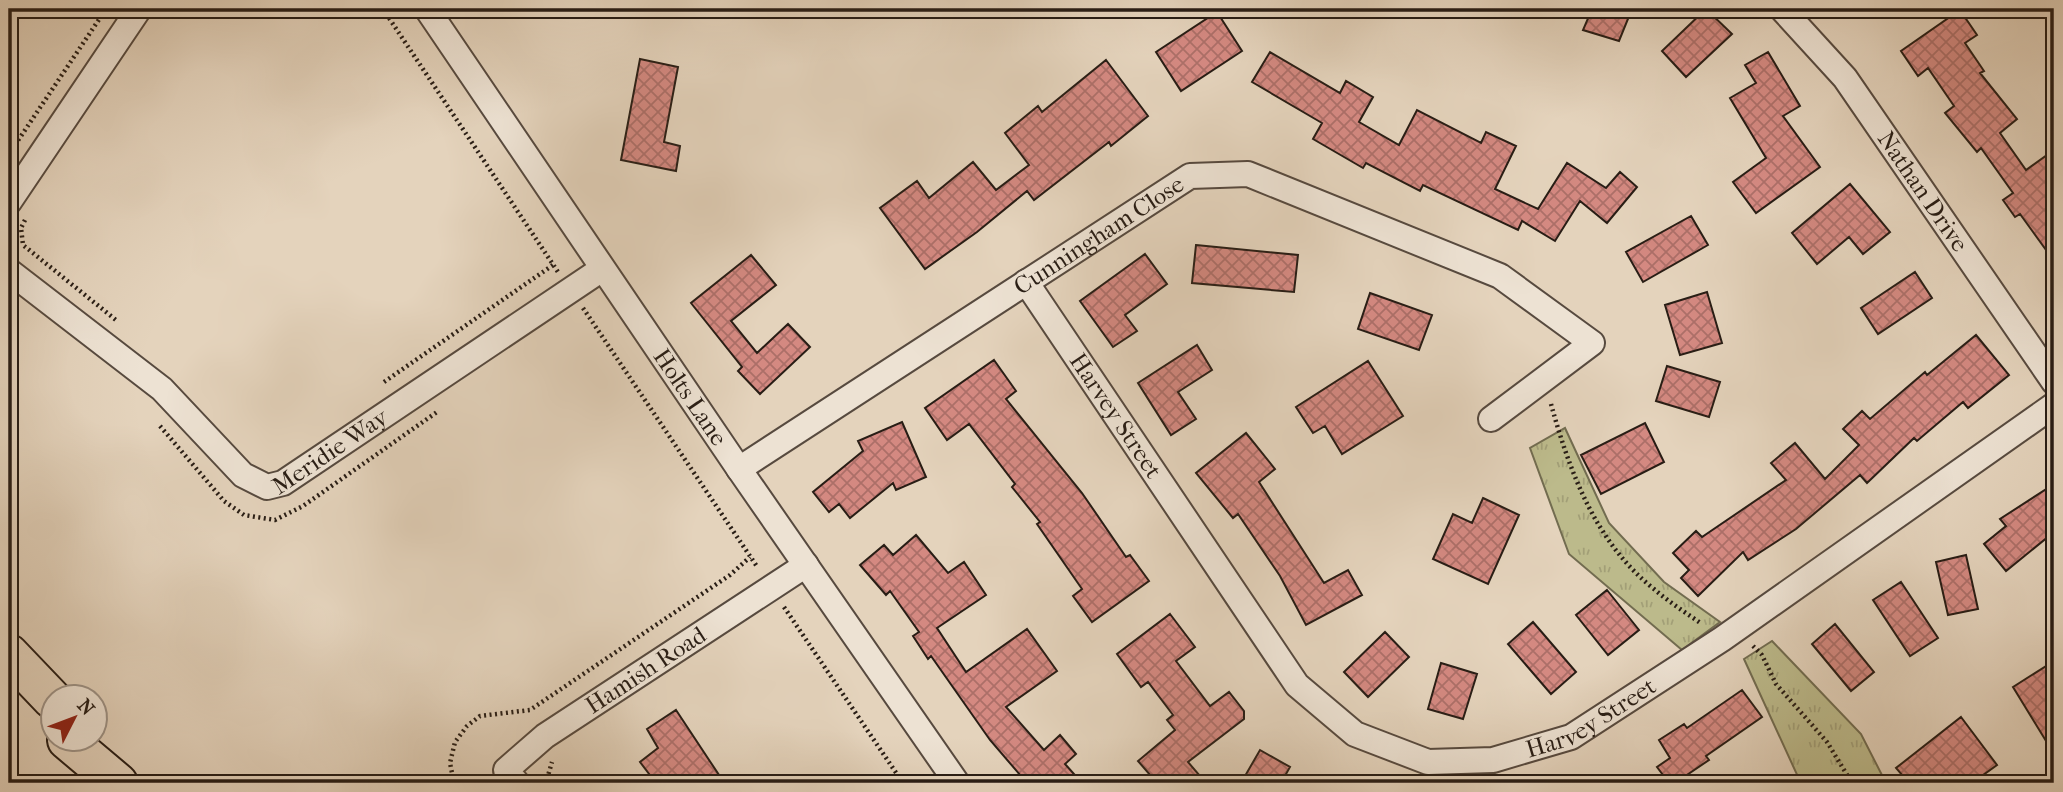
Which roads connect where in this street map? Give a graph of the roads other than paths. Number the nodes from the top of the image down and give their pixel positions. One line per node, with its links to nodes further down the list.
1 (139, 9): 4 (street)
2 (427, 9): 5 (street, Holts Lane)
3 (1782, 9): 8 (street, Nathan Drive)
4 (10, 200)
5 (603, 269): 6 (street, Meridie Way); 11 (street, Holts Lane)
6 (9, 271)
7 (1026, 282): 10 (street, Cunningham Close); 11 (street, Cunningham Close); 19 (street, Harvey Street)
8 (2054, 382)
9 (2054, 405): 19 (street, Harvey Street)
10 (1490, 419)
11 (739, 469): 12 (street, Holts Lane)
12 (806, 565): 22 (street, Hamish Road); 23 (street, Holts Lane)
13 (9, 654): 14 (highway)
14 (38, 684)
15 (9, 690): 16 (highway)
16 (38, 715)
17 (83, 754): 20 (highway)
18 (103, 754): 21 (highway)
19 (1425, 773)
20 (118, 783)
21 (131, 783)
22 (517, 783)
23 (957, 783)

